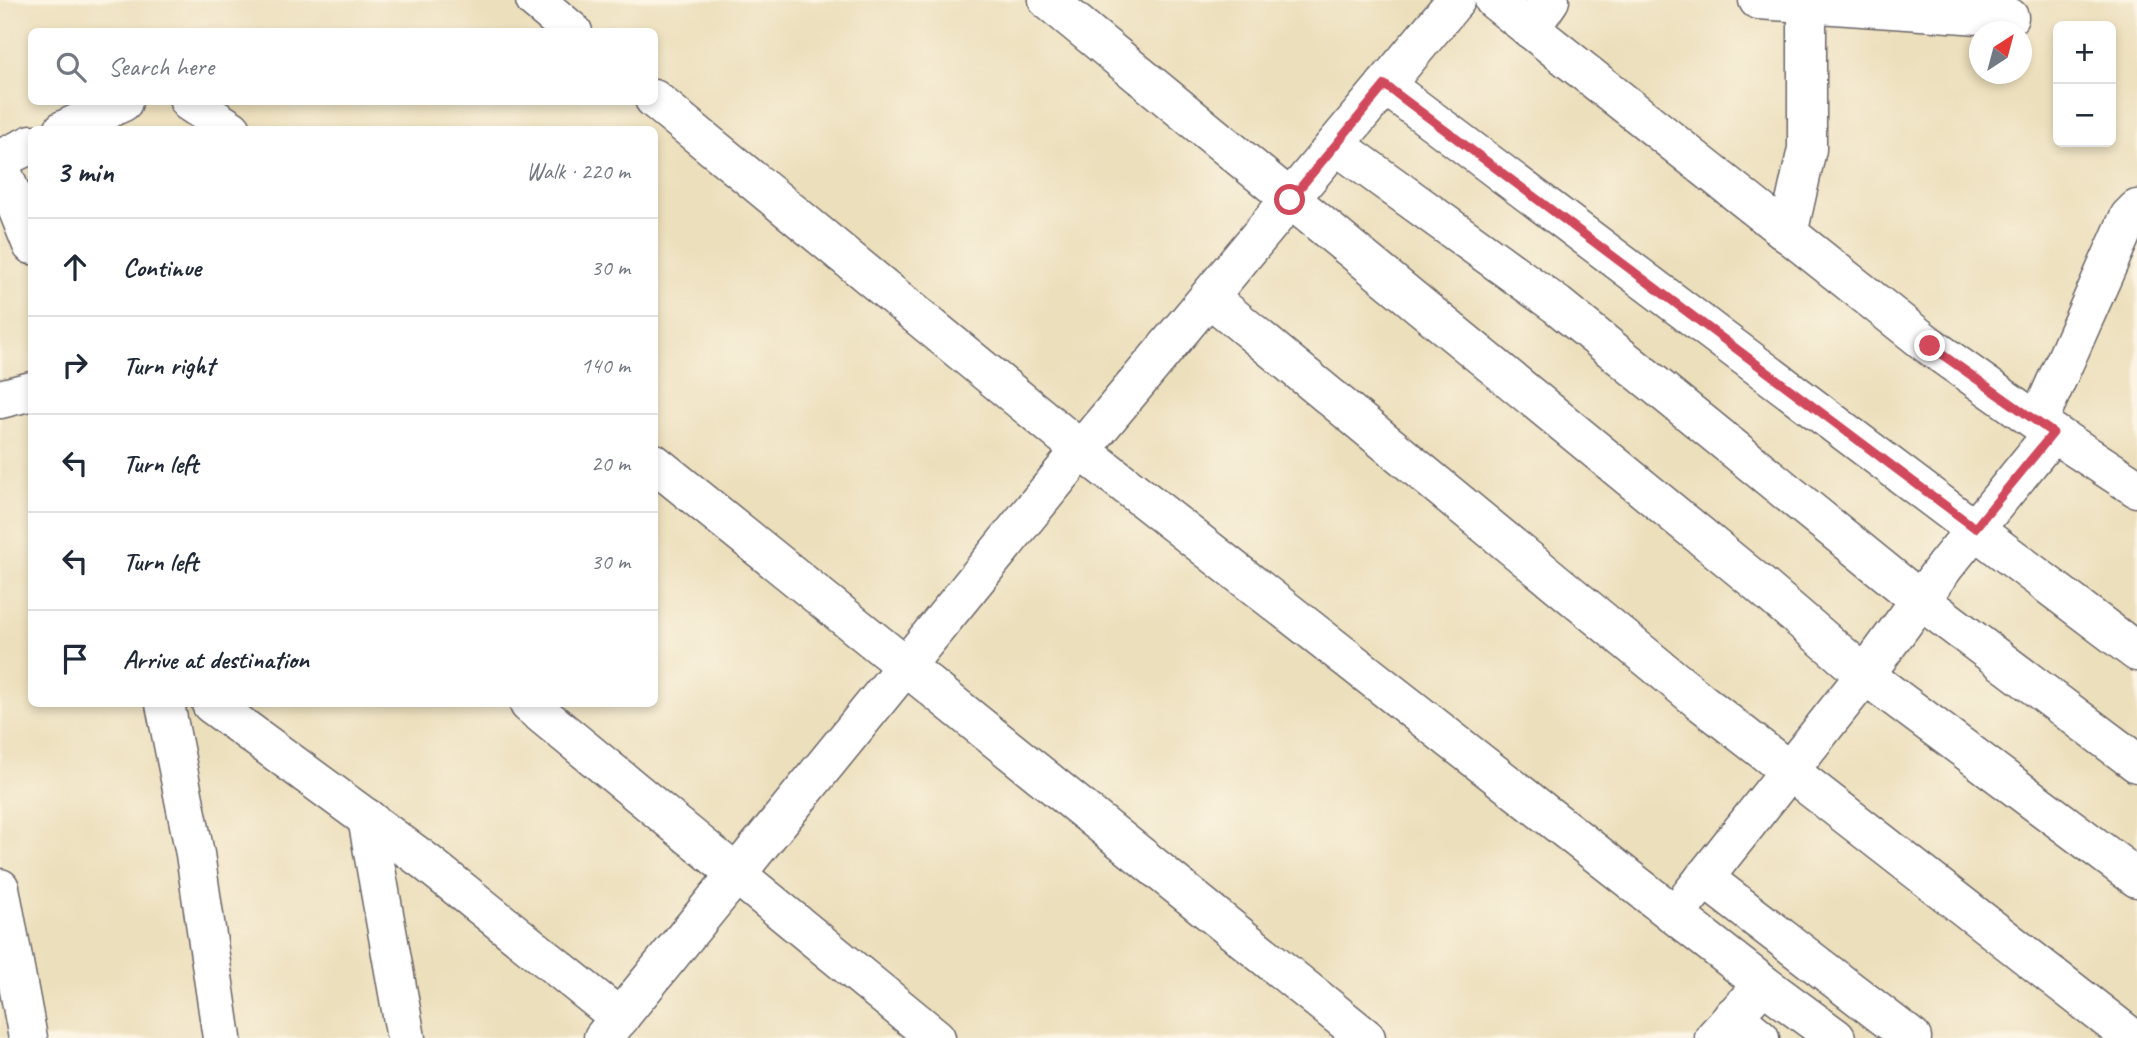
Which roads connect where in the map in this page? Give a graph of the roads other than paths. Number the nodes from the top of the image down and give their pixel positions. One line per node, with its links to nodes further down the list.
1 (534, 0): 9 (street)
2 (1048, 0): 20 (street)
3 (1456, 0): 10 (street)
4 (1494, 0): 7 (street)
5 (1758, 0): 6 (street)
6 (1807, 2): 8 (street); 22 (street)
7 (1540, 14): 22 (street)
8 (2009, 17)
9 (568, 28)
10 (1385, 85): 16 (street); 31 (street)
11 (658, 102): 28 (street)
12 (117, 105): 14 (street)
13 (194, 105): 15 (street)
14 (72, 126)
15 (226, 126)
16 (1336, 145): 20 (street); 32 (street)
17 (28, 146): 18 (street)
18 (0, 159)
19 (0, 166): 23 (street)
20 (1290, 200): 24 (street); 35 (street)
21 (2137, 209): 27 (street)
22 (1788, 234): 27 (street)
23 (28, 235)
24 (1209, 298): 28 (street); 40 (street)
25 (28, 392): 26 (street)
26 (0, 398)
27 (2045, 427): 30 (street); 31 (street)
28 (1081, 450): 34 (street); 46 (street)
29 (658, 466): 34 (street)
30 (2137, 488)
31 (1975, 528): 32 (street); 33 (street)
32 (1920, 600): 35 (street); 39 (street)
33 (2137, 652)
34 (905, 667): 42 (street); 55 (street)
35 (1865, 675): 40 (street); 44 (street)
36 (166, 707): 52 (street)
37 (215, 707): 41 (street)
38 (533, 707): 42 (street)
39 (2137, 763)
40 (1789, 771): 43 (street); 57 (street)
41 (367, 818): 48 (street); 53 (street)
42 (737, 874): 48 (street); 54 (street)
43 (1704, 878): 46 (street); 56 (street)
44 (2137, 878)
45 (0, 888): 51 (street)
46 (1675, 915): 47 (street)
47 (1763, 984): 49 (street); 50 (street)
48 (612, 1028)
49 (1823, 1028)
50 (1736, 1031)
51 (28, 1038)
52 (222, 1038)
53 (406, 1038)
54 (936, 1038)
55 (1366, 1038)
56 (1912, 1038)
57 (2132, 1038)

